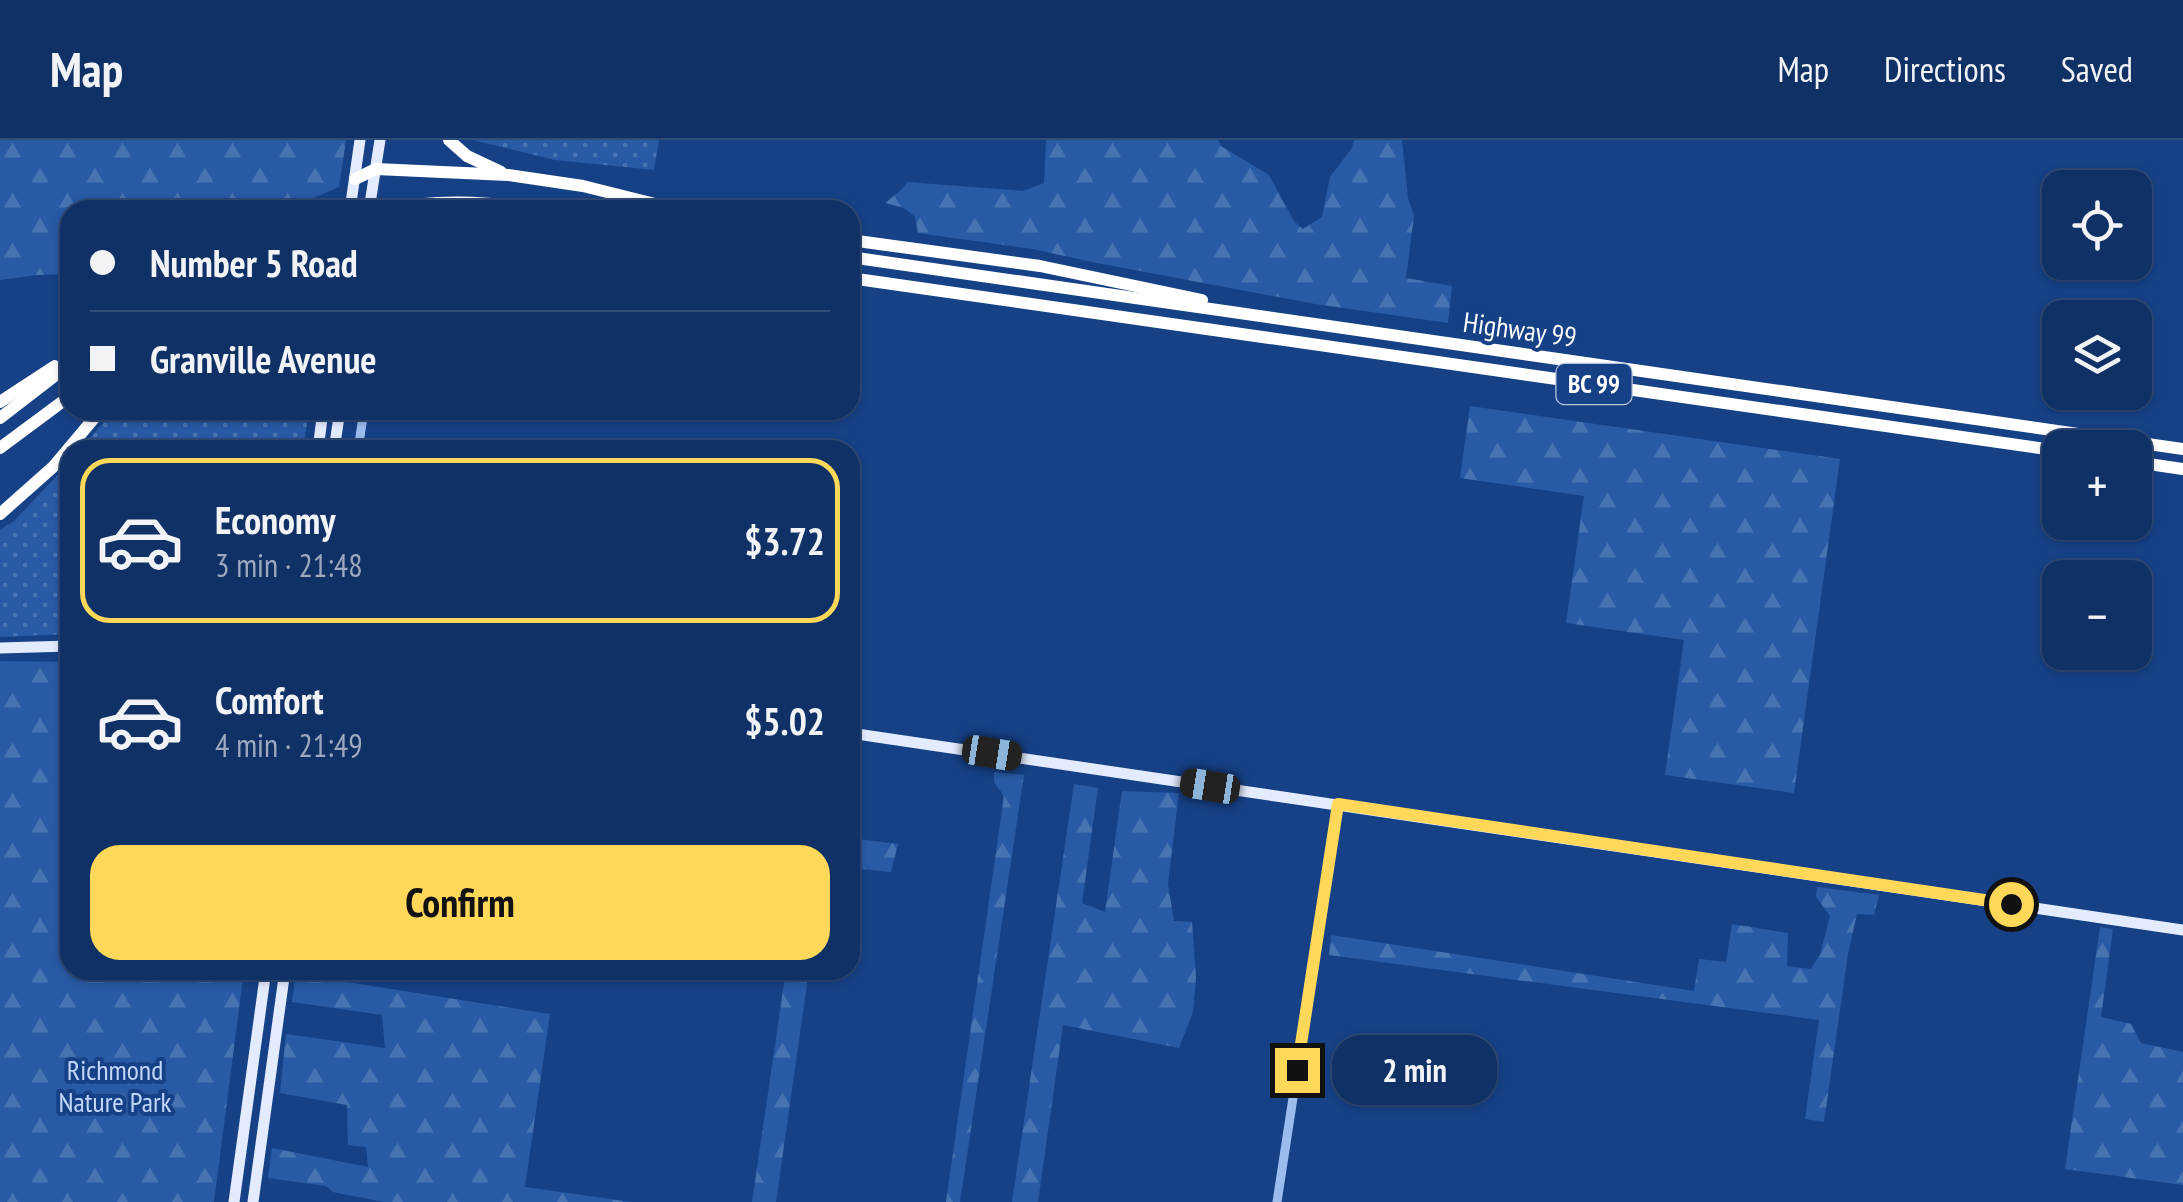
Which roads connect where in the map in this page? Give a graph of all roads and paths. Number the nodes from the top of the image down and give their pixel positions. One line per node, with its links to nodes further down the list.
1 (360, 140): 6 (main road)
2 (380, 140): 4 (main road)
3 (449, 140): 5 (highway)
4 (376, 168): 5 (highway); 6 (highway); 8 (main road)
5 (508, 175): 9 (highway)
6 (354, 186): 7 (main road)
7 (352, 200)
8 (371, 200)
9 (639, 200)
10 (860, 241): 13 (highway)
11 (860, 258): 13 (highway, Highway 99 / BC 99)
12 (860, 279): 22 (highway, Highway 99 / BC 99)
13 (1248, 314): 23 (highway, Highway 99 / BC 99)
14 (60, 363): 16 (highway)
15 (60, 372): 18 (highway)
16 (0, 402)
17 (60, 403): 21 (highway)
18 (0, 418)
19 (93, 420): 20 (highway)
20 (76, 440)
21 (0, 448)
22 (2042, 448)
23 (2183, 448)
24 (60, 459): 27 (highway)
25 (2152, 464): 26 (highway)
26 (2183, 469)
27 (0, 514)
28 (60, 646): 29 (main road)
29 (0, 648)
30 (860, 733): 31 (main road)
31 (1338, 804): 32 (main road); 37 (street)
32 (2183, 930)
33 (265, 980): 35 (main road)
34 (285, 980): 36 (main road)
35 (234, 1202)
36 (253, 1202)
37 (1277, 1202)

